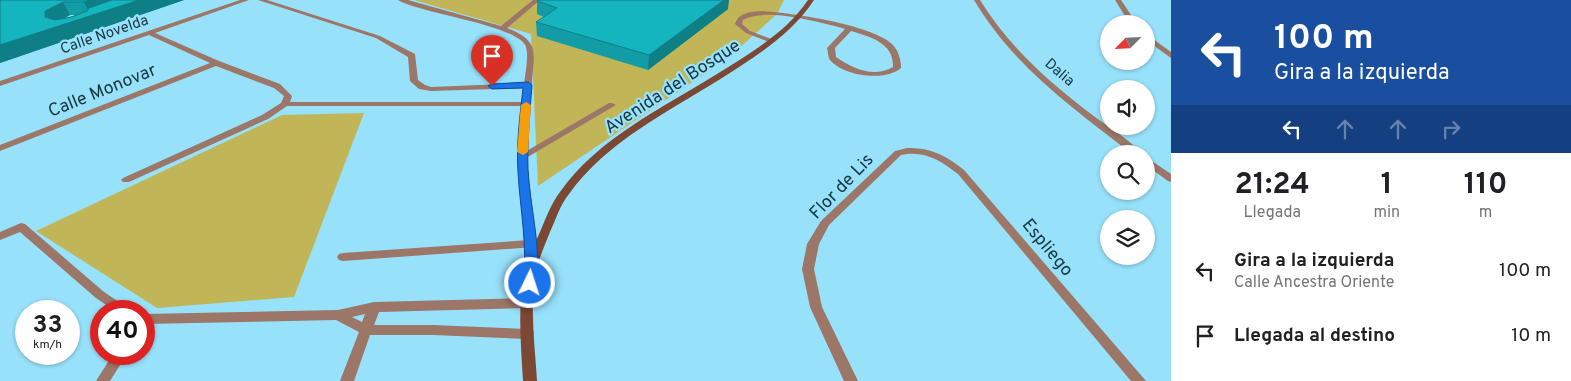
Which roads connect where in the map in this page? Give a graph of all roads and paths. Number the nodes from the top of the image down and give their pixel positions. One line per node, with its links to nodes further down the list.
1 (246, 0): 12 (street, Calle Novelda)
2 (261, 0): 18 (street)
3 (401, 0): 10 (street)
4 (537, 0): 10 (street)
5 (811, 0): 9 (street, Avenida del Bosque)
6 (977, 0): 22 (street, Dalia)
7 (1118, 0): 8 (street)
8 (1128, 15)
9 (801, 18): 11 (street); 13 (street, Avenida del Bosque); 13 (street)
10 (502, 29): 18 (street)
11 (849, 29): 11 (street)
12 (149, 33): 16 (street); 17 (street, Calle Novelda)
13 (772, 40): 32 (street, Avenida del Bosque)
14 (1155, 43): 15 (street)
15 (1171, 56)
16 (216, 63): 19 (street); 23 (street, Calle Monovar)
17 (0, 84)
18 (528, 85): 20 (street)
19 (285, 104): 20 (street); 28 (street)
20 (526, 104): 25 (street)
21 (612, 105): 25 (street)
22 (1127, 145)
23 (0, 148)
24 (920, 149): 44 (street, Flor de Lis); 45 (street, Espliego)
25 (523, 156): 30 (street)
26 (1155, 167): 27 (street)
27 (1171, 179)
28 (126, 180)
29 (0, 236): 33 (street)
30 (530, 244): 31 (street); 32 (street)
31 (343, 257)
32 (532, 264): 34 (street, Avenida del Bosque)
33 (106, 300)
34 (528, 303): 35 (street); 39 (street, Avenida del Bosque)
35 (374, 307): 36 (street); 38 (street)
36 (338, 316): 37 (street); 38 (street)
37 (155, 320)
38 (366, 330): 39 (street); 42 (street)
39 (528, 334): 43 (street, Avenida del Bosque)
40 (113, 365): 41 (street)
41 (103, 381)
42 (347, 381)
43 (530, 381)
44 (851, 381)
45 (1139, 381)

